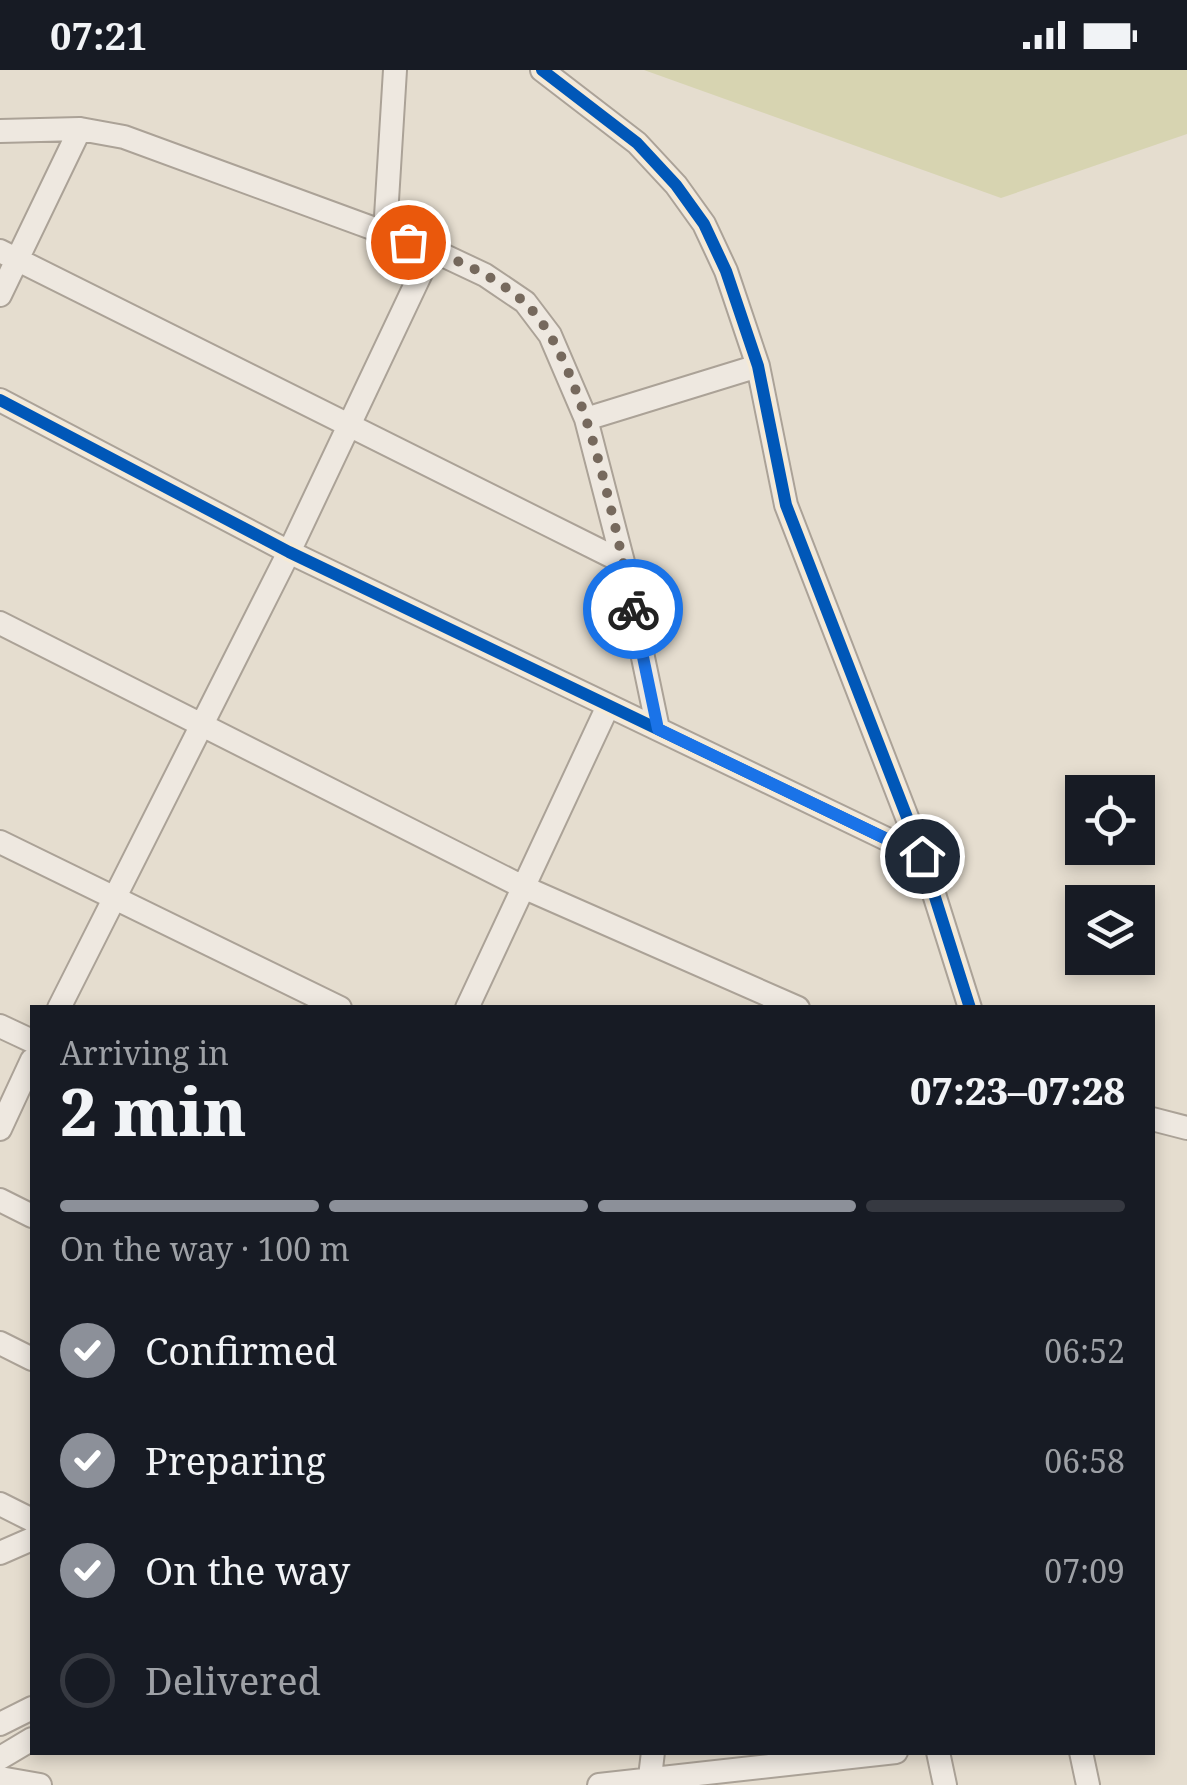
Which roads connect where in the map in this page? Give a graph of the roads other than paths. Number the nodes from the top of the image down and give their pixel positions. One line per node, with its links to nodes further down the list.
1 (395, 70): 5 (street)
2 (542, 70): 9 (street)
3 (80, 129): 4 (street); 5 (street); 7 (street)
4 (0, 130)
5 (384, 233): 6 (street)
6 (432, 250): 11 (street); 12 (street)
7 (8, 255): 8 (street); 12 (street)
8 (0, 295)
9 (758, 366): 11 (street); 20 (street)
10 (0, 400): 13 (street)
11 (586, 419): 14 (street)
12 (349, 425): 13 (street); 14 (street)
13 (289, 552): 16 (street); 17 (street)
14 (623, 562): 18 (street)
15 (0, 622): 17 (street)
16 (608, 706): 18 (street); 21 (street)
17 (202, 724): 21 (street); 22 (street)
18 (658, 729): 20 (street)
19 (0, 842): 22 (street)
20 (922, 856): 27 (street)
21 (523, 887): 25 (street); 26 (street)
22 (116, 898): 23 (street); 24 (street)
23 (61, 1005)
24 (334, 1005)
25 (468, 1005)
26 (791, 1005)
27 (969, 1005)
28 (0, 1026): 29 (street)
29 (30, 1040)
30 (30, 1064): 32 (street)
31 (1155, 1119): 33 (street)
32 (0, 1128)
33 (1187, 1128)
34 (0, 1200): 35 (street)
35 (30, 1215)
36 (0, 1343): 37 (street)
37 (30, 1358)
38 (0, 1504): 39 (street)
39 (30, 1519)
40 (30, 1540): 41 (street)
41 (0, 1554)
42 (30, 1709): 43 (street)
43 (0, 1724)
44 (30, 1741): 49 (street)
45 (652, 1755): 51 (street)
46 (871, 1755): 51 (street)
47 (939, 1755): 54 (street)
48 (1082, 1755): 55 (street)
49 (0, 1758)
50 (0, 1778): 52 (street)
51 (650, 1781): 53 (street)
52 (40, 1785)
53 (599, 1785)
54 (945, 1785)
55 (1088, 1785)

